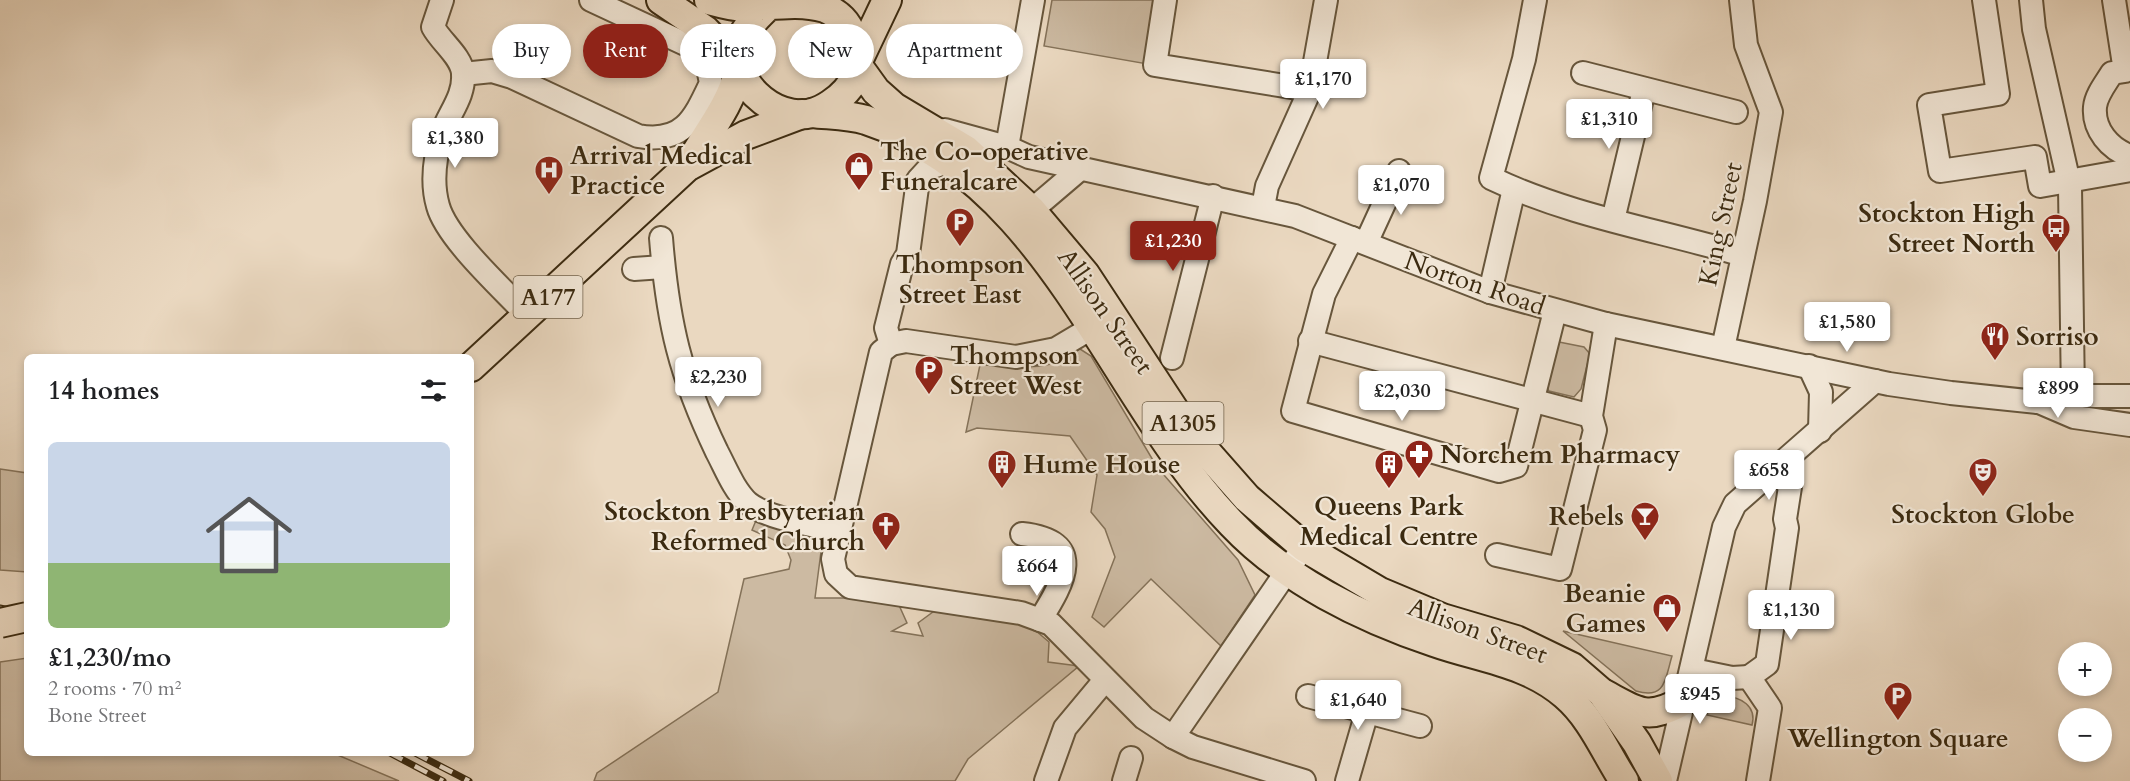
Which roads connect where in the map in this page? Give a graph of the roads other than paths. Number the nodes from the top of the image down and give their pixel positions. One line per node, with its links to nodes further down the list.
1 (591, 0): 20 (street)
2 (661, 0): 15 (main road)
3 (709, 0): 13 (main road)
4 (887, 0): 18 (main road)
5 (1033, 0): 30 (street)
6 (1165, 0): 25 (street)
7 (1326, 0): 25 (street)
8 (1535, 0): 39 (street)
9 (1741, 0): 46 (street, King Street)
10 (1984, 0): 38 (street)
11 (2031, 0): 38 (street)
12 (2114, 0): 31 (street)
13 (790, 2): 16 (main road); 17 (main road)
14 (439, 7): 20 (street)
15 (696, 24)
16 (750, 24)
17 (847, 24)
18 (874, 28)
19 (1583, 73): 26 (street)
20 (463, 74): 51 (street)
21 (736, 78): 33 (main road, A177)
22 (745, 78): 28 (main road)
23 (855, 78): 28 (main road)
24 (868, 78): 29 (main road, Allison Street / A1305)
25 (1310, 90): 41 (street)
26 (1644, 90): 27 (street); 43 (street)
27 (1736, 112)
28 (807, 114): 32 (main road, Allison Street / A1305); 33 (main road, A177)
29 (926, 124): 30 (street, Norton Road); 42 (main road, Allison Street / A1305)
30 (1007, 147): 34 (street, Norton Road)
31 (2130, 156)
32 (949, 162): 42 (main road, Allison Street / A1305); 55 (street)
33 (687, 167): 51 (main road, A177)
34 (1080, 170): 40 (street, Norton Road); 42 (street)
35 (2130, 170): 38 (street)
36 (1399, 171): 45 (street)
37 (2130, 179): 38 (street)
38 (2069, 184): 61 (street)
39 (1514, 189): 43 (street); 49 (street)
40 (1213, 196): 41 (street, Norton Road); 57 (street)
41 (1263, 207): 45 (street, Norton Road)
42 (1023, 217): 53 (main road, Allison Street / A1305); 72 (main road, Allison Street / A1305)
43 (1613, 220): 46 (street)
44 (661, 238): 47 (street)
45 (1359, 240): 49 (street, Norton Road); 54 (street)
46 (1743, 255): 56 (street, King Street)
47 (663, 267): 48 (street); 70 (street)
48 (634, 269)
49 (1490, 292): 50 (street, Norton Road)
50 (1555, 311): 52 (street, Norton Road); 63 (street)
51 (528, 316): 58 (main road, A177)
52 (1606, 324): 56 (street, Norton Road); 66 (street)
53 (1093, 327): 55 (street); 74 (main road, Allison Street / A1305)
54 (1310, 341): 63 (street); 63 (street)
55 (891, 344): 70 (street)
56 (1723, 348): 59 (street, Norton Road)
57 (1172, 358)
58 (474, 364)
59 (1809, 366): 60 (street, Norton Road); 68 (street)
60 (1875, 381): 64 (street, Norton Road); 68 (street)
61 (2073, 396): 62 (street); 64 (street); 65 (street)
62 (2130, 396)
63 (1532, 400): 66 (street)
64 (2037, 402): 67 (street)
65 (2130, 412)
66 (1592, 416): 73 (street)
67 (2130, 425)
68 (1820, 431): 69 (street)
69 (1775, 467): 78 (street); 79 (street)
70 (839, 531): 76 (street)
71 (1022, 534): 76 (street)
72 (1304, 547): 74 (street); 81 (main road, Allison Street / A1305)
73 (1497, 555)
74 (1287, 571): 86 (street); 92 (main road, Allison Street / A1305)
75 (24, 618): 77 (main road, bridge)
76 (1040, 620): 80 (street)
77 (0, 623)
78 (1693, 670): 79 (street); 83 (street)
79 (1749, 677): 95 (street)
80 (1105, 680): 86 (street); 88 (street)
81 (1602, 693): 83 (main road); 93 (main road, Allison Street / A1305)
82 (1308, 696): 84 (street)
83 (1685, 700): 94 (street)
84 (1366, 712): 85 (street); 91 (street)
85 (1420, 726)
86 (1173, 737): 90 (street)
87 (1131, 758): 89 (street)
88 (1046, 781)
89 (1124, 781)
90 (1304, 781)
91 (1347, 781)
92 (1624, 781)
93 (1658, 781)
94 (1665, 781)
95 (1758, 781)

